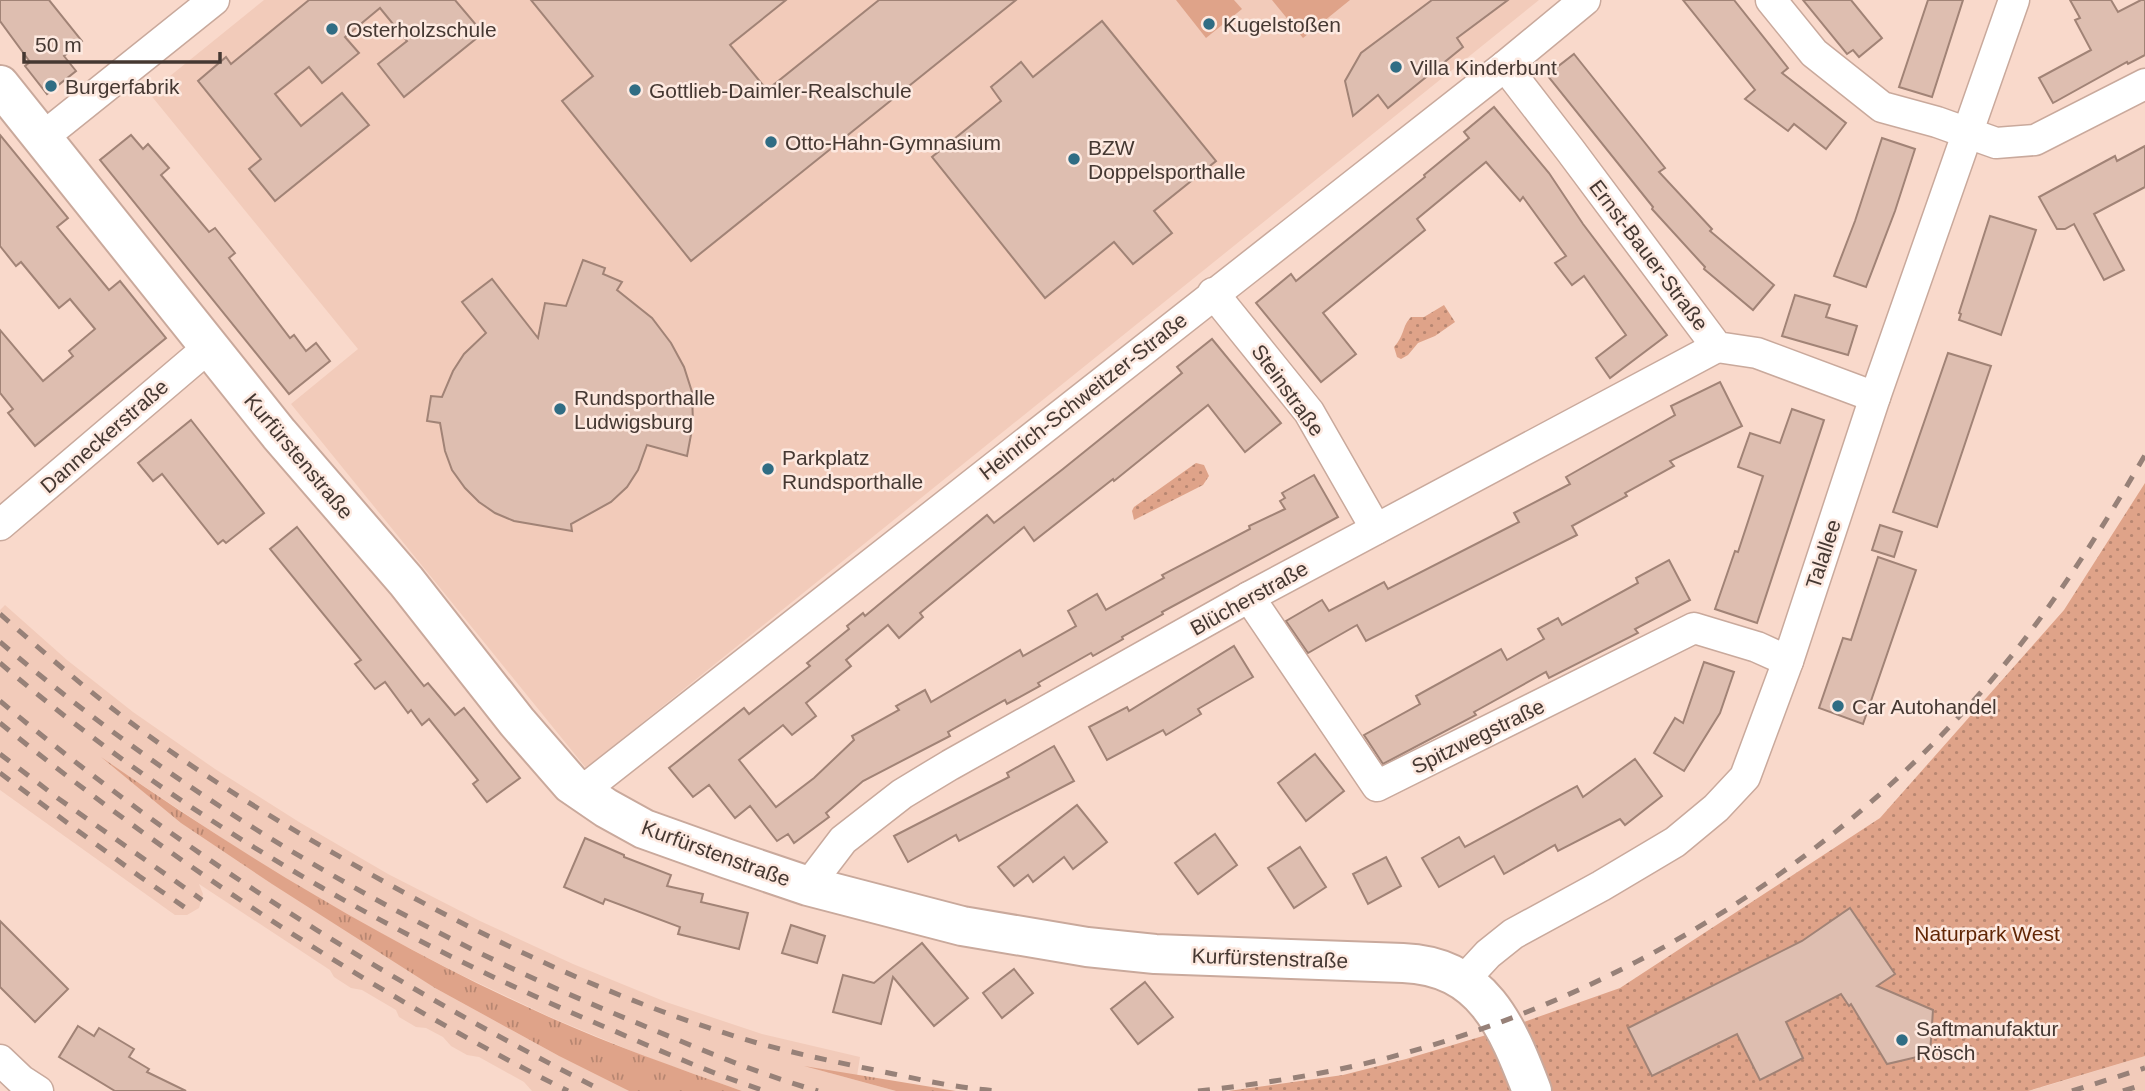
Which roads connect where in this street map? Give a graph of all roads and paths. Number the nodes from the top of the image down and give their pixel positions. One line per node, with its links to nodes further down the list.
1 (214, 0): 9 (street)
2 (1585, 0): 5 (street, Heinrich-Schweitzer-Straße)
3 (1771, 0): 8 (street)
4 (2014, 0): 8 (street, Talallee)
5 (1505, 66): 10 (street, Heinrich-Schweitzer-Straße); 12 (street, Ernst-Bauer-Straße)
6 (2145, 84): 8 (street)
7 (0, 85): 9 (street, Kurfürstenstraße)
8 (1968, 134): 13 (street, Talallee)
9 (43, 137): 11 (street, Kurfürstenstraße)
10 (1213, 293): 15 (street, Steinstraße); 18 (street, Heinrich-Schweitzer-Straße)
11 (209, 347): 14 (street, Danneckerstraße); 18 (street, Kurfürstenstraße)
12 (1717, 347): 13 (street, Ernst-Bauer-Straße); 15 (street, Blücherstraße)
13 (1875, 397): 17 (street, Talallee)
14 (0, 525)
15 (1376, 529): 16 (street, Blücherstraße)
16 (1249, 597): 17 (street, Spitzwegstraße); 19 (street, Blücherstraße)
17 (1788, 661): 20 (street, Talallee)
18 (581, 792): 19 (street, Kurfürstenstraße)
19 (808, 886): 20 (street, Kurfürstenstraße)
20 (1464, 981): 23 (street, Kurfürstenstraße)
21 (0, 1060): 22 (street)
22 (38, 1091)
23 (1532, 1091)

